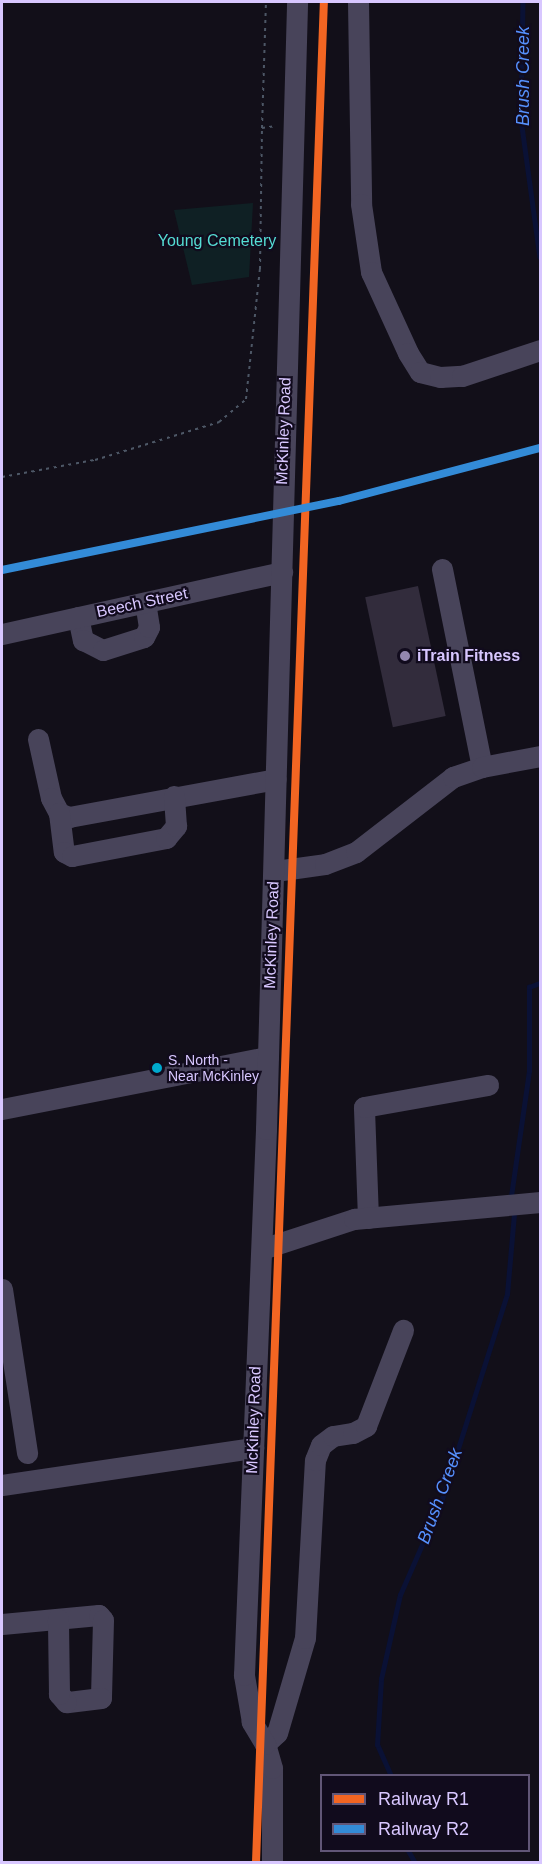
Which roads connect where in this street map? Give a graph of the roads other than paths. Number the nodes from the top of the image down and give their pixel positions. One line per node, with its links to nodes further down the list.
1 (297, 2): 5 (street, McKinley Road)
2 (358, 2): 3 (street)
3 (540, 350)
4 (442, 569): 11 (street)
5 (282, 572): 6 (street, Beech Street); 12 (street, McKinley Road)
6 (145, 603): 7 (street, Beech Street); 7 (street)
7 (78, 617): 8 (street, Beech Street)
8 (2, 634)
9 (38, 740): 14 (street)
10 (540, 756): 11 (street)
11 (482, 767): 15 (street)
12 (276, 779): 13 (street); 15 (street, McKinley Road)
13 (174, 796): 14 (street); 14 (street)
14 (59, 813)
15 (274, 871): 16 (street, McKinley Road)
16 (268, 1056): 18 (street); 21 (street, McKinley Road)
17 (488, 1085): 20 (street)
18 (2, 1109)
19 (540, 1202): 20 (street)
20 (368, 1218): 21 (street)
21 (262, 1249): 25 (street, McKinley Road)
22 (2, 1288): 24 (street)
23 (403, 1330): 30 (street)
24 (6, 1348): 26 (street)
25 (253, 1448): 27 (street); 30 (street, McKinley Road)
26 (27, 1453)
27 (2, 1485)
28 (58, 1619): 29 (street)
29 (2, 1624)
30 (265, 1744): 31 (street, McKinley Road)
31 (272, 1863)

